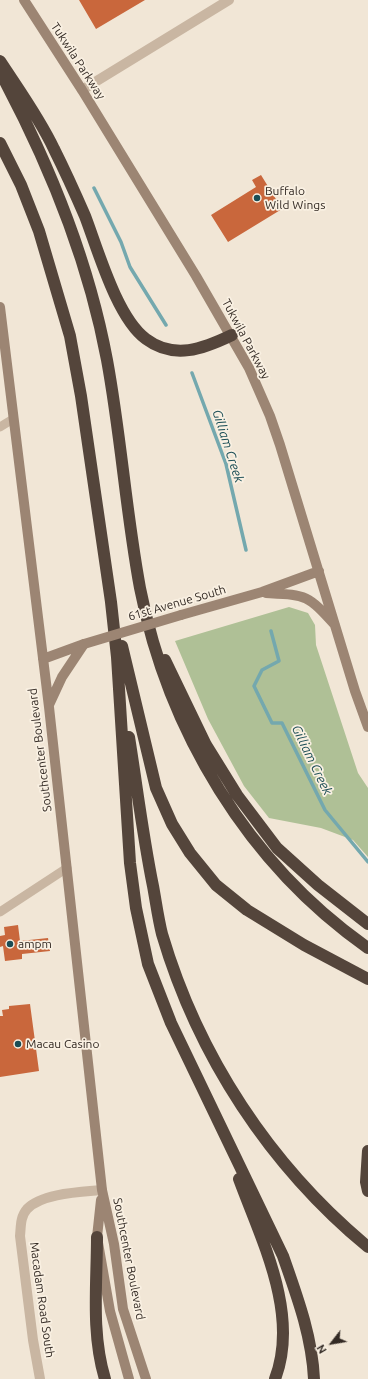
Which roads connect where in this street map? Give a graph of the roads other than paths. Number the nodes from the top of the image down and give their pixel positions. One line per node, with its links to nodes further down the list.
1 (24, 0): 5 (main road, Tukwila Parkway)
2 (229, 0): 5 (street)
3 (0, 61): 8 (highway)
4 (0, 72): 14 (highway)
5 (82, 90): 8 (main road, Tukwila Parkway)
6 (0, 143): 13 (highway)
7 (0, 307): 9 (main road, Southcenter Boulevard)
8 (232, 336): 11 (main road, Tukwila Parkway)
9 (13, 419): 10 (street); 18 (main road, Southcenter Boulevard)
10 (0, 427)
11 (319, 571): 12 (main road, 61st Avenue South); 15 (main road, Tukwila Parkway)
12 (262, 592): 15 (main road); 16 (main road, 61st Avenue South, bridge)
13 (111, 602): 17 (highway); 25 (highway)
14 (149, 627): 23 (highway); 24 (highway)
15 (336, 627): 20 (main road, Tukwila Parkway)
16 (84, 644): 18 (main road, 61st Avenue South); 19 (main road)
17 (117, 657): 26 (highway); 31 (highway)
18 (43, 659): 19 (main road, Southcenter Boulevard)
19 (49, 707): 21 (main road, Southcenter Boulevard)
20 (368, 727)
21 (67, 868): 22 (street); 28 (main road, Southcenter Boulevard)
22 (0, 912)
23 (368, 924)
24 (368, 948)
25 (368, 979)
26 (219, 1127): 36 (highway); 37 (highway)
27 (368, 1151): 29 (highway)
28 (102, 1190): 30 (main road, Southcenter Boulevard); 32 (street, Macadam Road South); 35 (main road, Southcenter Boulevard)
29 (368, 1191)
30 (98, 1237): 33 (highway); 34 (main road, Southcenter Boulevard)
31 (368, 1247)
32 (40, 1379)
33 (105, 1379)
34 (129, 1379)
35 (146, 1379)
36 (275, 1379)
37 (314, 1379)

